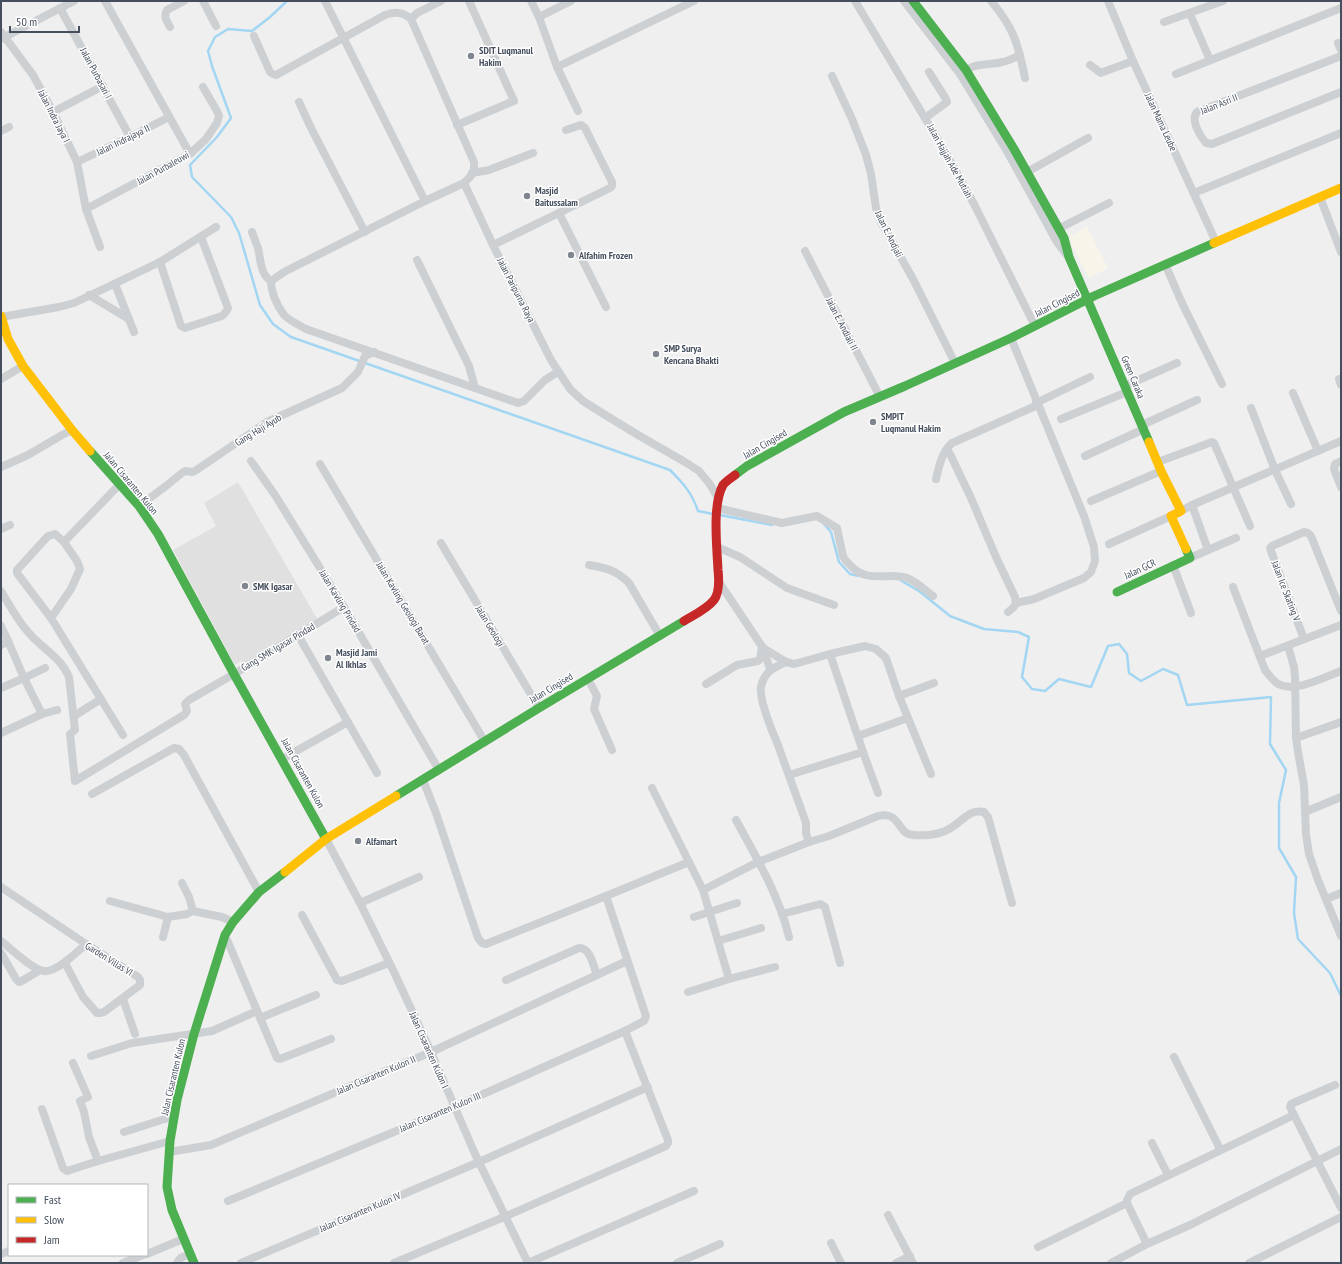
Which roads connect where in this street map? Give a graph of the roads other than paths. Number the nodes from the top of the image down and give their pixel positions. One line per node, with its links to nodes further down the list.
1 (74, 1): 17 (street)
2 (105, 1): 45 (street)
3 (184, 1): 24 (street)
4 (202, 1): 23 (street)
5 (325, 1): 27 (street)
6 (441, 1): 21 (street)
7 (469, 1): 47 (street)
8 (531, 1): 20 (street)
9 (571, 1): 20 (street)
10 (694, 1): 33 (street)
11 (855, 1): 46 (street, Jalan Hajjah Ade Mutiah)
12 (904, 1): 35 (street)
13 (913, 1): 35 (main road, Green Caraka)
14 (991, 1): 28 (street)
15 (1108, 1): 31 (street, Jalan Mama Leube)
16 (1223, 1): 19 (street)
17 (60, 8): 25 (street); 39 (street, Jalan Purbasari I)
18 (1341, 8): 30 (street)
19 (1190, 14): 22 (street); 30 (street)
20 (539, 17): 33 (street)
21 (411, 19): 27 (street); 47 (street)
22 (1164, 22)
23 (216, 26)
24 (170, 27)
25 (2, 36): 44 (street, Jalan Indra Jaya I)
26 (254, 36): 27 (street)
27 (343, 37): 64 (street)
28 (1020, 55): 35 (street); 38 (street)
29 (1341, 56): 41 (street, Jalan Asri II)
30 (1210, 60): 36 (street)
31 (1133, 61): 32 (street); 62 (street, Jalan Mama Leube)
32 (1090, 65)
33 (557, 67): 43 (street)
34 (929, 72): 46 (street)
35 (963, 72): 54 (main road, Green Caraka)
36 (1176, 74)
37 (832, 76): 92 (street, Jalan E. Andjali)
38 (1025, 78)
39 (103, 86): 44 (street); 52 (street, Jalan Purbasari I)
40 (203, 87): 56 (street, Jalan Purbaleuwi)
41 (1341, 92)
42 (300, 102): 70 (street)
43 (578, 111)
44 (53, 112): 57 (street, Jalan Indra Jaya I)
45 (169, 117): 52 (street, Jalan Indrajaya II); 56 (street)
46 (925, 118): 88 (street, Jalan Hajjah Ade Mutiah)
47 (457, 125): 59 (street)
48 (9, 127): 50 (street)
49 (566, 130): 67 (street)
50 (1, 131)
51 (1341, 133): 62 (street)
52 (130, 137): 57 (street, Jalan Indrajaya II)
53 (1088, 138): 58 (street)
54 (1011, 151): 58 (main road, Green Caraka); 71 (street)
55 (533, 153): 59 (street)
56 (190, 154): 66 (street, Jalan Purbaleuwi)
57 (77, 162): 66 (street, Jalan Indra Jaya I)
58 (1027, 172): 71 (main road, Green Caraka)
59 (472, 173): 60 (street)
60 (464, 183): 64 (street); 74 (street, Jalan Paripurna Raya)
61 (1341, 188): 63 (main road, Jalan Cingised)
62 (1194, 193): 73 (street, Jalan Mama Leube)
63 (1320, 197): 73 (main road, Jalan Cingised); 77 (street)
64 (425, 201): 70 (street)
65 (1109, 203): 71 (street)
66 (86, 209): 75 (street, Jalan Indra Jaya I)
67 (559, 213): 74 (street); 85 (street)
68 (216, 227): 72 (street)
69 (252, 232): 81 (street)
70 (365, 232): 81 (street)
71 (1057, 233): 84 (main road, Green Caraka)
72 (201, 237): 79 (street); 79 (street)
73 (1216, 242): 80 (main road, Jalan Cingised)
74 (493, 245): 95 (street, Jalan Paripurna Raya)
75 (100, 247)
76 (805, 251): 102 (street, Jalan E. AndJali II)
77 (1341, 252)
78 (417, 260): 99 (street)
79 (160, 262): 82 (street)
80 (1165, 264): 84 (main road, Jalan Cingised); 98 (street)
81 (271, 282): 91 (street)
82 (115, 284): 83 (street); 87 (street)
83 (89, 295): 86 (street); 87 (street)
84 (1088, 299): 88 (main road, Jalan Cingised); 100 (main road, Green Caraka)
85 (606, 308)
86 (1, 317): 94 (main road, Jalan Cisaranten Kulon)
87 (129, 319): 89 (street)
88 (1035, 326): 90 (main road, Jalan Cingised)
89 (134, 332)
90 (1010, 338): 92 (main road, Jalan Cingised); 104 (street)
91 (374, 352): 99 (street); 127 (street, Gang Haji Ayub)
92 (955, 363): 102 (main road, Jalan Cingised)
93 (1177, 363): 100 (street)
94 (23, 366): 97 (street); 108 (main road, Jalan Cisaranten Kulon)
95 (558, 372): 99 (street); 123 (street, Jalan Paripurna Raya)
96 (1090, 377): 104 (street)
97 (1, 379)
98 (1222, 384)
99 (475, 388)
100 (1126, 389): 106 (street); 107 (main road, Green Caraka)
101 (1293, 393): 111 (street)
102 (880, 397): 123 (main road, Jalan Cingised)
103 (1197, 400): 107 (street)
104 (1037, 404): 110 (street); 148 (street)
105 (1251, 408): 118 (street)
106 (1061, 419)
107 (1143, 427): 112 (street); 117 (main road, Green Caraka)
108 (72, 430): 116 (street); 120 (main road, Jalan Cisaranten Kulon)
109 (1341, 442): 111 (street)
110 (947, 449): 119 (street); 148 (street)
111 (1318, 451): 118 (street)
112 (1085, 456)
113 (251, 461): 150 (street, Jalan Kavling Pindad)
114 (320, 464): 189 (street, Jalan Kavling Geologi Barat)
115 (1338, 464): 122 (street)
116 (1, 467)
117 (1159, 467): 121 (street); 124 (street); 129 (main road, Green Caraka)
118 (1275, 470): 121 (street); 125 (street)
119 (936, 479)
120 (119, 485): 127 (main road, Jalan Cisaranten Kulon); 135 (street)
121 (1234, 488): 126 (street); 132 (street)
122 (1341, 488)
123 (718, 498): 128 (main road, Jalan Cingised)
124 (1091, 501)
125 (1291, 504)
126 (1192, 505): 129 (street); 139 (street)
127 (139, 506): 169 (main road, Jalan Cisaranten Kulon)
128 (717, 511): 138 (main road, Jalan Cingised); 147 (street)
129 (1181, 511): 130 (main road)
130 (1171, 516): 137 (street); 140 (main road)
131 (10, 525): 133 (street)
132 (1250, 526)
133 (1, 529)
134 (1236, 538): 139 (street)
135 (64, 542): 154 (street); 154 (street)
136 (441, 543): 178 (street, Jalan Geologi)
137 (1109, 544)
138 (717, 547): 143 (main road, Jalan Cingised); 149 (street)
139 (1208, 550): 140 (street)
140 (1190, 558): 142 (main road, Jalan GCR)
141 (589, 565): 158 (street)
142 (1173, 565): 146 (main road, Jalan GCR); 153 (street)
143 (719, 582): 158 (main road, Jalan Cingised); 162 (street)
144 (1233, 587): 164 (street)
145 (1, 590): 181 (street)
146 (1117, 592)
147 (933, 596)
148 (1016, 603): 152 (street)
149 (834, 605)
150 (344, 607): 157 (street, Gang SMK Igasar Pindad); 193 (street, Jalan Kavling Pindad)
151 (1341, 611): 159 (street, Jalan Ice Skating V)
152 (1008, 612)
153 (1191, 613)
154 (52, 618): 177 (street)
155 (1341, 625): 159 (street)
156 (1, 626): 160 (street)
157 (298, 635): 169 (street, Gang SMK Igasar Pindad); 183 (street)
158 (660, 636): 171 (main road, Jalan Cingised)
159 (1304, 639): 161 (street)
160 (5, 643): 170 (street)
161 (1288, 646): 164 (street); 174 (street)
162 (762, 647): 165 (street); 167 (street); 173 (street)
163 (830, 654): 165 (street); 176 (street); 187 (street)
164 (1260, 656): 174 (street)
165 (786, 662): 167 (street)
166 (45, 668): 170 (street)
167 (770, 669): 196 (street)
168 (1341, 671): 174 (street)
169 (234, 674): 181 (street, Gang SMK Igasar Pindad); 192 (main road, Jalan Cisaranten Kulon)
170 (24, 678): 175 (street); 180 (street)
171 (588, 678): 178 (main road, Jalan Cingised); 190 (street)
172 (934, 683): 176 (street)
173 (706, 684)
174 (1296, 686): 188 (street)
175 (1, 688)
176 (899, 696): 182 (street)
177 (101, 698): 181 (street); 186 (street)
178 (539, 708): 189 (main road, Jalan Cingised)
179 (57, 710): 180 (street)
180 (42, 714): 185 (street)
181 (74, 716)
182 (908, 718): 187 (street); 195 (street)
183 (348, 722): 192 (street); 194 (street)
184 (1341, 722): 188 (street)
185 (1, 733)
186 (123, 735)
187 (858, 736): 191 (street)
188 (1296, 738): 202 (street)
189 (485, 742): 193 (main road, Jalan Cingised)
190 (612, 750)
191 (863, 752): 196 (street); 199 (street)
192 (282, 759): 204 (main road, Jalan Cisaranten Kulon)
193 (439, 770): 197 (main road, Jalan Cingised)
194 (377, 773)
195 (931, 774)
196 (789, 775): 205 (street)
197 (423, 780): 204 (main road, Jalan Cingised); 214 (street)
198 (652, 788): 206 (street)
199 (878, 793)
200 (92, 794): 212 (street)
201 (1341, 797): 202 (street)
202 (1305, 812): 215 (street)
203 (736, 820): 207 (street)
204 (326, 839): 212 (main road, Jalan Cisaranten Kulon); 217 (street, Jalan Cisaranten Kulon I)
205 (808, 842): 207 (street); 219 (street)
206 (689, 862): 211 (street); 214 (street)
207 (758, 862): 211 (street); 222 (street)
208 (419, 877): 217 (street)
209 (182, 883): 220 (street)
210 (1, 887): 235 (street, Garden Villas VI)
211 (703, 890): 221 (street)
212 (259, 892): 226 (main road, Jalan Cisaranten Kulon)
213 (1341, 892): 215 (street)
214 (606, 896): 237 (street)
215 (1326, 899): 227 (street)
216 (110, 901): 224 (street)
217 (360, 903): 239 (street, Jalan Cisaranten Kulon I)
218 (737, 903): 221 (street)
219 (1012, 903)
220 (193, 911): 224 (street); 226 (street)
221 (710, 912): 225 (street); 234 (street)
222 (782, 914): 232 (street); 240 (street)
223 (302, 915): 239 (street)
224 (168, 917): 231 (street)
225 (694, 917)
226 (233, 922): 229 (main road, Jalan Cisaranten Kulon)
227 (1339, 926): 230 (street)
228 (761, 928): 234 (street)
229 (225, 934): 249 (street); 252 (main road, Jalan Cisaranten Kulon)
230 (1341, 936)
231 (163, 937)
232 (789, 937)
233 (1, 941): 242 (street)
234 (718, 941): 244 (street)
235 (86, 944): 238 (street); 248 (street, Garden Villas VI)
236 (1, 953): 242 (street)
237 (627, 961): 243 (street, Jalan Cisaranten Kulon II); 250 (street, Jalan Cisaranten Kulon III)
238 (65, 963): 242 (street); 248 (street, Garden Villas VI)
239 (389, 963): 254 (street, Jalan Cisaranten Kulon I)
240 (840, 963)
241 (775, 967): 244 (street)
242 (40, 970)
243 (597, 975): 245 (street); 254 (street, Jalan Cisaranten Kulon II)
244 (729, 979): 246 (street)
245 (506, 980)
246 (688, 992)
247 (316, 995): 249 (street)
248 (123, 999): 251 (street)
249 (259, 1015): 252 (street); 253 (street)
250 (625, 1030): 259 (street); 260 (street, Jalan Cisaranten Kulon III)
251 (135, 1034)
252 (194, 1034): 255 (street); 263 (main road, Jalan Cisaranten Kulon)
253 (331, 1039)
254 (431, 1052): 260 (street, Jalan Cisaranten Kulon I); 269 (street, Jalan Cisaranten Kulon II)
255 (91, 1056)
256 (1174, 1057): 268 (street)
257 (73, 1063): 270 (street)
258 (1335, 1085): 262 (street)
259 (648, 1087): 272 (street, Jalan Cisaranten Kulon IV); 280 (street)
260 (454, 1107): 272 (street, Jalan Cisaranten Kulon I); 275 (street, Jalan Cisaranten Kulon III)
261 (42, 1109): 270 (street)
262 (1294, 1115): 268 (street); 271 (street)
263 (174, 1116): 264 (street); 265 (main road, Jalan Cisaranten Kulon)
264 (124, 1132)
265 (170, 1141): 269 (main road, Jalan Cisaranten Kulon); 270 (street)
266 (1152, 1143): 273 (street)
267 (1341, 1149): 271 (street)
268 (1220, 1150): 273 (street)
269 (169, 1152): 281 (main road, Jalan Cisaranten Kulon)
270 (98, 1161)
271 (1317, 1161): 277 (street); 284 (street)
272 (479, 1162): 280 (street, Jalan Cisaranten Kulon I); 293 (street, Jalan Cisaranten Kulon IV)
273 (1168, 1175): 276 (street)
274 (694, 1191): 295 (street)
275 (228, 1201)
276 (1127, 1203): 284 (street); 285 (street)
277 (1341, 1208)
278 (888, 1215): 289 (street)
279 (1341, 1216): 290 (street)
280 (504, 1217): 294 (street); 295 (street, Jalan Cisaranten Kulon I)
281 (183, 1239): 286 (street); 288 (main road, Jalan Cisaranten Kulon)
282 (830, 1243): 297 (street)
283 (720, 1244): 296 (street)
284 (1147, 1244): 299 (street)
285 (1038, 1247)
286 (148, 1254)
287 (141, 1256): 291 (street)
288 (192, 1259): 292 (street)
289 (911, 1260): 298 (street)
290 (1263, 1260): 300 (street)
291 (123, 1263)
292 (177, 1263)
293 (241, 1263)
294 (394, 1263)
295 (528, 1263)
296 (677, 1263)
297 (841, 1263)
298 (896, 1263)
299 (1111, 1263)
300 (1249, 1263)

